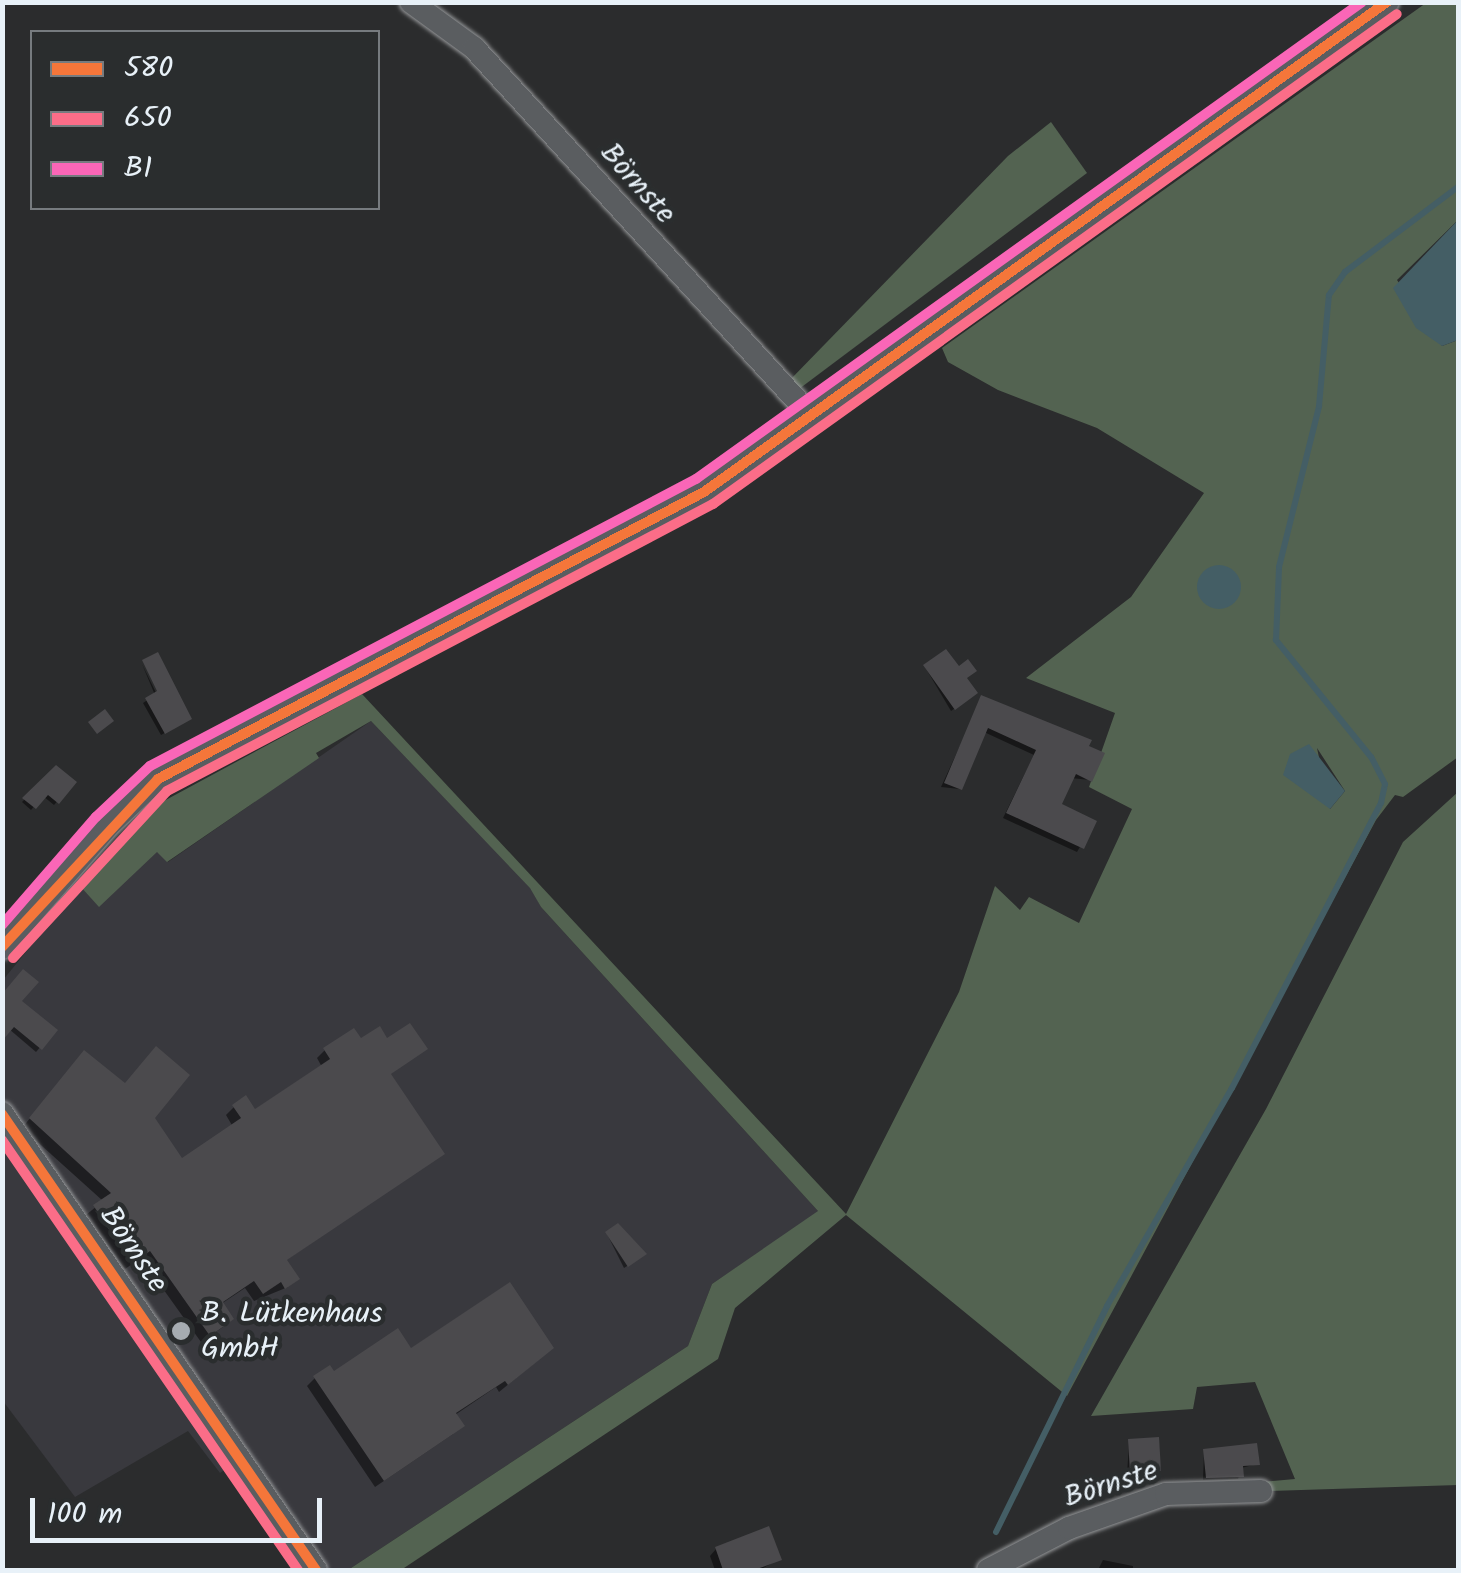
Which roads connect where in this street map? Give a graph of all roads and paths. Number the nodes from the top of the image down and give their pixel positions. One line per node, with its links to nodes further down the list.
1 (412, 2): 3 (street, Börnste)
2 (1388, 2): 3 (street)
3 (810, 416): 4 (street)
4 (2, 948)
5 (2, 1113): 7 (street, Börnste)
6 (1261, 1490): 8 (street, Börnste)
7 (316, 1570)
8 (988, 1570)

